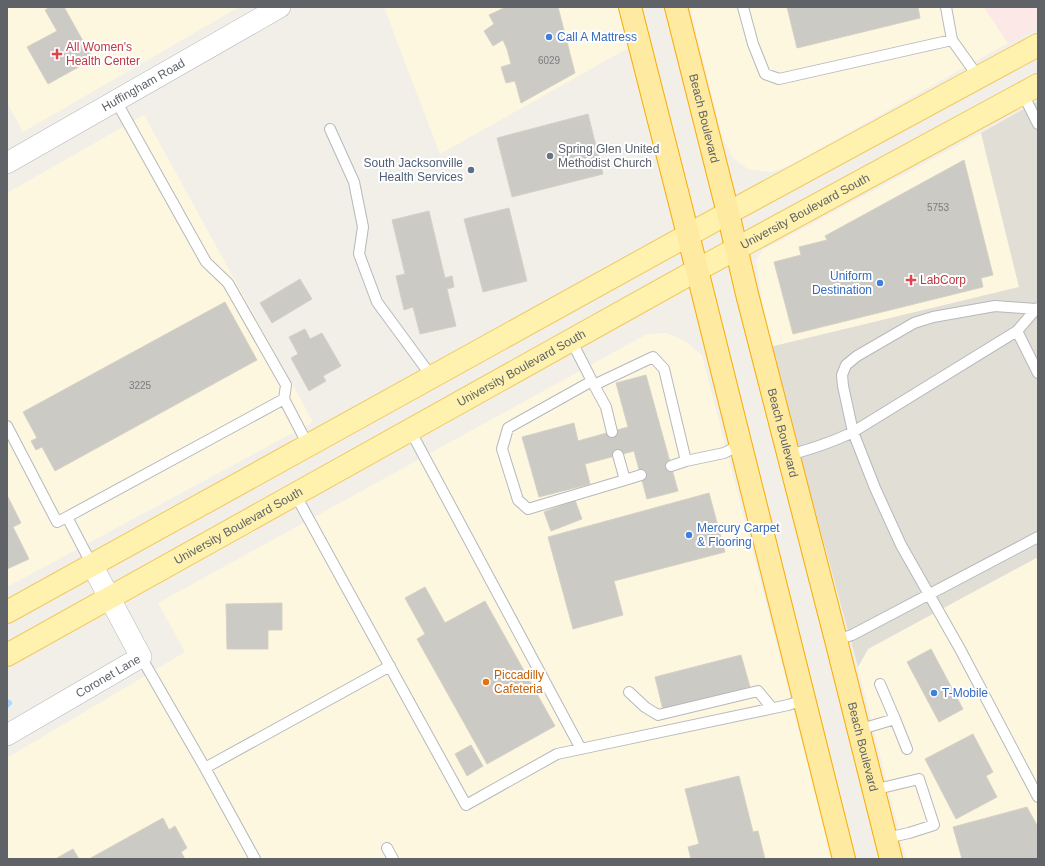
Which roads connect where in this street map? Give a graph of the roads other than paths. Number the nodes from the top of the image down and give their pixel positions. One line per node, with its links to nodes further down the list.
1 (280, 7): 10 (street, Huffingham Road)
2 (630, 7): 15 (highway)
3 (676, 7): 14 (highway, Beach Boulevard)
4 (743, 7): 6 (lane)
5 (946, 7): 6 (lane)
6 (952, 40): 8 (lane)
7 (1038, 45): 8 (main road)
8 (979, 78): 14 (main road)
9 (1030, 89): 11 (lane); 16 (main road, University Boulevard South)
10 (116, 100): 13 (street, Huffingham Road); 24 (lane)
11 (1038, 124)
12 (330, 129): 22 (lane)
13 (7, 163)
14 (728, 213): 15 (main road); 16 (highway, Beach Boulevard)
15 (688, 236): 17 (highway); 22 (main road)
16 (737, 248): 17 (main road, University Boulevard South); 32 (highway, Beach Boulevard)
17 (697, 270): 20 (main road, University Boulevard South); 30 (highway)
18 (1037, 309): 19 (lane); 28 (lane)
19 (1017, 331): 21 (lane); 28 (lane)
20 (571, 340): 23 (lane); 26 (main road, University Boulevard South)
21 (1038, 373)
22 (432, 377): 29 (main road)
23 (593, 383): 27 (lane); 33 (lane); 36 (lane)
24 (284, 399): 29 (lane); 38 (lane)
25 (7, 426): 38 (lane)
26 (410, 430): 37 (main road, University Boulevard South); 55 (lane)
27 (612, 432)
28 (853, 432): 32 (lane); 41 (lane)
29 (308, 445): 40 (main road)
30 (740, 445): 33 (lane); 50 (highway)
31 (618, 455): 36 (lane)
32 (789, 455): 44 (highway, Beach Boulevard)
33 (686, 461): 34 (lane)
34 (671, 466)
35 (641, 475): 36 (lane)
36 (625, 480)
37 (295, 494): 42 (main road, University Boulevard South); 47 (lane)
38 (67, 517): 40 (lane)
39 (1038, 537): 41 (lane)
40 (92, 565): 42 (street, Coronet Lane); 43 (main road)
41 (929, 594): 44 (lane); 59 (lane)
42 (109, 598): 45 (main road, University Boulevard South); 46 (street, Coronet Lane)
43 (7, 612)
44 (836, 640): 53 (highway, Beach Boulevard)
45 (7, 655)
46 (140, 657): 54 (street, Coronet Lane); 57 (lane)
47 (390, 666): 55 (lane); 57 (lane)
48 (880, 684): 52 (lane)
49 (629, 692): 51 (lane)
50 (804, 700): 51 (lane); 64 (highway)
51 (772, 708): 55 (lane)
52 (895, 719): 53 (lane); 56 (lane)
53 (858, 730): 58 (highway, Beach Boulevard)
54 (7, 735)
55 (581, 749)
56 (907, 749)
57 (205, 768): 62 (lane)
58 (873, 790): 60 (highway, Beach Boulevard); 60 (lane)
59 (1038, 797)
60 (886, 838): 65 (highway, Beach Boulevard)
61 (387, 848): 63 (lane)
62 (255, 859)
63 (393, 859)
64 (844, 859)
65 (891, 859)

